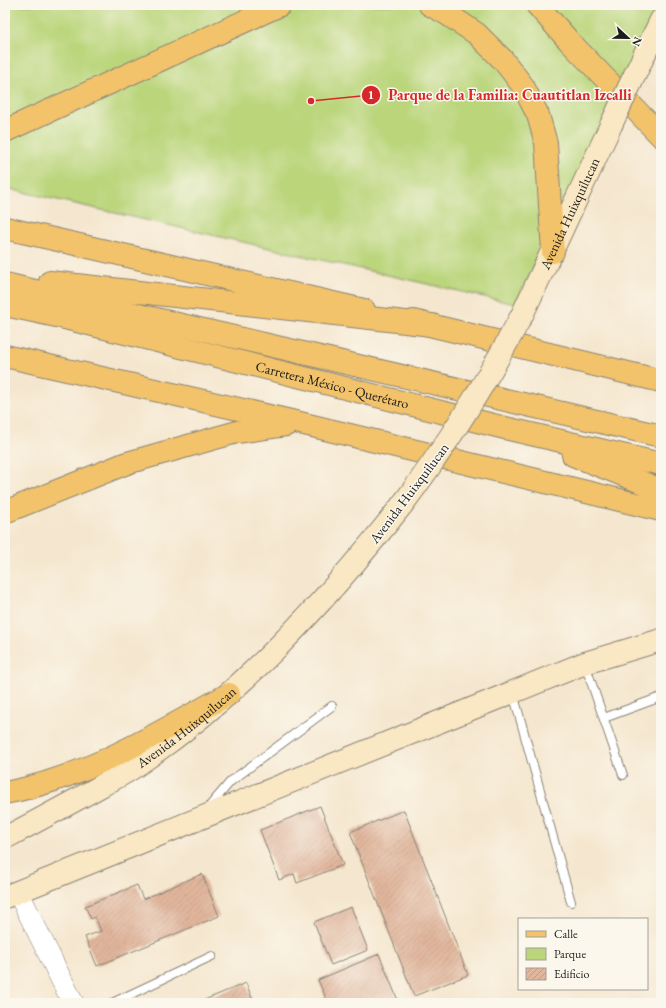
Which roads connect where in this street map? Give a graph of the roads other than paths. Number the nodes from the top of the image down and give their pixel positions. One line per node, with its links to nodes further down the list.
1 (280, 5): 5 (main road)
2 (430, 5): 8 (main road)
3 (537, 5): 6 (main road)
4 (661, 20): 8 (main road, Avenida Huixquilucan, bridge)
5 (5, 131)
6 (661, 136)
7 (5, 228): 12 (main road)
8 (552, 252): 25 (main road, Avenida Huixquilucan, bridge)
9 (5, 278): 12 (main road)
10 (5, 284): 17 (main road, Carretera México - Querétaro)
11 (5, 305): 16 (main road, Carretera México - Querétaro)
12 (432, 325): 14 (main road)
13 (5, 356): 15 (main road)
14 (661, 381)
15 (300, 423): 20 (main road); 21 (main road)
16 (509, 429): 18 (main road, Carretera México - Querétaro); 19 (main road)
17 (661, 436)
18 (661, 464)
19 (661, 490)
20 (661, 510)
21 (5, 512)
22 (661, 640): 23 (main road)
23 (585, 663): 24 (main road); 28 (lane)
24 (513, 692): 31 (main road); 34 (lane)
25 (229, 694): 30 (main road); 32 (main road, Avenida Huixquilucan)
26 (661, 697): 28 (lane)
27 (332, 706): 31 (lane)
28 (604, 718): 29 (lane)
29 (623, 775)
30 (5, 793)
31 (200, 818): 33 (main road)
32 (5, 838)
33 (12, 894): 36 (street)
34 (571, 902)
35 (212, 956): 37 (lane)
36 (73, 1003)
37 (112, 1003)

